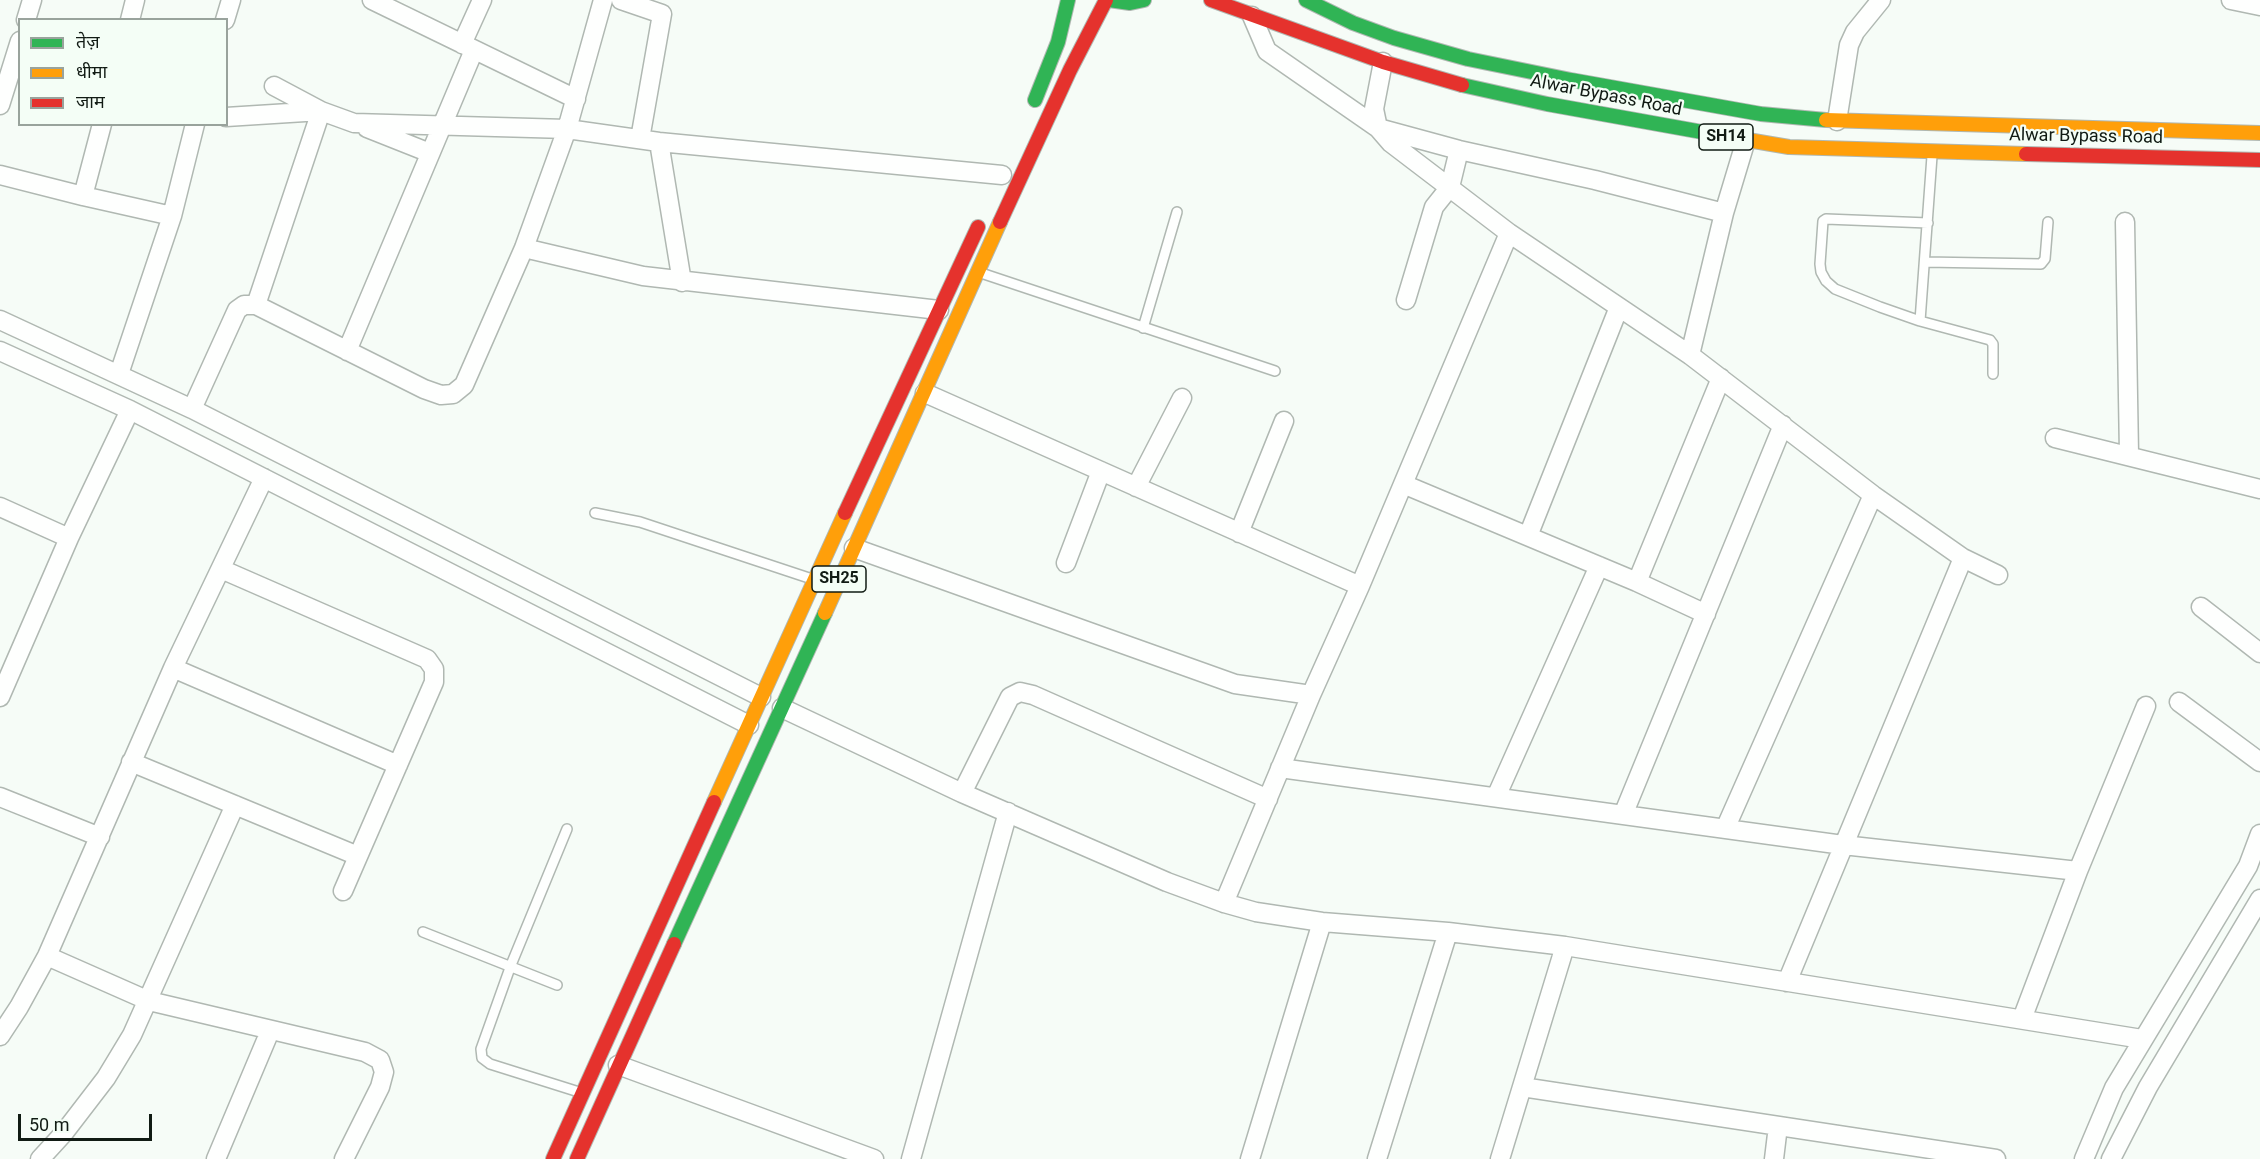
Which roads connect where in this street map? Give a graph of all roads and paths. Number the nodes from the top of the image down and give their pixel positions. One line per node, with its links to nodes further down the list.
1 (32, 0): 17 (street)
2 (135, 0): 18 (street)
3 (231, 0): 19 (street)
4 (372, 0): 21 (street)
5 (482, 0): 21 (street)
6 (603, 0): 24 (street)
7 (621, 0): 37 (street)
8 (1068, 0): 27 (main road)
9 (1107, 0): 10 (main road, SH25); 58 (main road, SH25)
10 (1144, 0)
11 (1211, 0): 16 (main road, Alwar Bypass Road / SH14)
12 (1306, 0): 29 (main road, Alwar Bypass Road / SH14)
13 (1881, 0): 29 (street)
14 (2230, 0): 15 (street)
15 (2260, 6)
16 (1252, 16): 22 (main road, Alwar Bypass Road / SH14); 34 (street)
17 (27, 18)
18 (130, 18)
19 (226, 18)
20 (18, 47): 25 (street)
21 (468, 47): 24 (street); 31 (street)
22 (1383, 62): 34 (street); 38 (main road, Alwar Bypass Road / SH14)
23 (274, 86): 26 (street)
24 (576, 99): 35 (street)
25 (0, 105)
26 (321, 111): 28 (street); 30 (street); 61 (street)
27 (1029, 114)
28 (228, 117)
29 (1837, 121): 36 (main road, Alwar Bypass Road / SH14)
30 (354, 123): 31 (street); 42 (street)
31 (441, 125): 35 (street); 42 (street)
32 (101, 126): 47 (street)
33 (194, 126): 50 (street)
34 (1378, 128): 40 (street); 46 (street)
35 (567, 129): 37 (street); 56 (street)
36 (2260, 133)
37 (640, 139): 39 (street)
38 (1746, 141): 41 (main road, Alwar Bypass Road / SH14); 49 (street)
39 (659, 142): 45 (street); 59 (street)
40 (1459, 150): 46 (street); 49 (street)
41 (1933, 152): 43 (main road, Alwar Bypass Road / SH14); 54 (lane)
42 (430, 153): 68 (street)
43 (2260, 160)
44 (0, 175): 47 (street)
45 (1002, 175)
46 (1450, 187): 55 (street); 60 (street)
47 (83, 196): 50 (street)
48 (1177, 212): 66 (lane)
49 (1724, 213): 69 (street)
50 (172, 216): 71 (street)
51 (983, 216): 63 (main road, SH25)
52 (2048, 222): 57 (lane)
53 (2125, 222): 81 (street)
54 (1928, 223): 57 (lane); 65 (lane)
55 (1509, 233): 62 (street); 84 (street)
56 (524, 248): 59 (street); 68 (street)
57 (1925, 262): 65 (lane)
58 (978, 273): 66 (lane); 74 (main road, SH25)
59 (682, 282): 63 (street)
60 (1407, 300)
61 (256, 305): 68 (street); 76 (street)
62 (1619, 307): 69 (street); 91 (street)
63 (939, 310): 99 (main road, SH25)
64 (0, 320): 71 (street)
65 (1920, 321): 72 (lane)
66 (1143, 328): 70 (lane)
67 (0, 351): 77 (street)
68 (347, 351)
69 (1690, 355): 73 (street)
70 (1275, 371)
71 (119, 374): 76 (street)
72 (1993, 374)
73 (1721, 378): 79 (street); 100 (street)
74 (925, 393): 82 (street); 93 (main road, SH25)
75 (1182, 398): 85 (street)
76 (192, 409): 108 (street)
77 (130, 410): 83 (street); 92 (street)
78 (1284, 421): 90 (street)
79 (1783, 426): 87 (street); 103 (street)
80 (2055, 438): 81 (street)
81 (2128, 454): 86 (street)
82 (1101, 471): 85 (street); 95 (street)
83 (264, 478): 97 (street); 112 (street)
84 (1402, 484): 91 (street); 101 (street)
85 (1136, 487): 90 (street)
86 (2260, 489)
87 (1873, 495): 94 (street); 125 (street)
88 (0, 507): 92 (street)
89 (595, 513): 99 (lane)
90 (1239, 533): 101 (street)
91 (1528, 536): 96 (street)
92 (69, 538): 107 (street)
93 (854, 548): 106 (street); 111 (main road, SH25)
94 (1963, 558): 98 (street); 128 (street)
95 (1066, 563)
96 (1599, 566): 100 (street); 119 (street)
97 (221, 569): 105 (street); 115 (street)
98 (1998, 575)
99 (814, 580): 108 (main road, SH25)
100 (1637, 582): 103 (street)
101 (1360, 586): 106 (street)
102 (2201, 607): 104 (street)
103 (1706, 614): 123 (street)
104 (2260, 653)
105 (173, 668): 113 (street); 115 (street)
106 (1311, 695): 116 (street)
107 (0, 697)
108 (761, 698): 112 (main road, SH25)
109 (2180, 702): 114 (street)
110 (2146, 705): 130 (street)
111 (782, 708): 117 (street); 148 (main road, SH25)
112 (749, 725): 150 (main road, SH25)
113 (131, 762): 121 (street); 127 (street)
114 (2260, 762)
115 (398, 765): 129 (street)
116 (1280, 768): 119 (street); 120 (street)
117 (962, 793): 120 (street); 122 (street)
118 (0, 797): 127 (street)
119 (1496, 798): 123 (street)
120 (1268, 799): 133 (street)
121 (235, 805): 129 (street); 143 (street)
122 (1008, 812): 133 (street); 159 (street)
123 (1623, 815): 125 (street)
124 (567, 829): 140 (lane)
125 (1725, 829): 128 (street)
126 (2260, 834): 147 (street)
127 (100, 837): 139 (street)
128 (1843, 845): 130 (street); 141 (street)
129 (358, 856): 131 (street)
130 (2078, 871): 144 (street)
131 (343, 891)
132 (2260, 899): 135 (street)
133 (1224, 903): 134 (street)
134 (1322, 922): 137 (street); 160 (street)
135 (2253, 927): 166 (street)
136 (423, 932): 140 (lane)
137 (1448, 932): 138 (street); 161 (street)
138 (1565, 946): 141 (street); 149 (street)
139 (47, 956): 143 (street); 146 (street)
140 (511, 966): 142 (lane); 150 (lane)
141 (1787, 982): 144 (street)
142 (557, 985)
143 (149, 1001): 145 (street); 153 (street)
144 (2022, 1019): 147 (street)
145 (270, 1031): 154 (street); 155 (street)
146 (0, 1036)
147 (2142, 1039): 165 (street)
148 (618, 1065): 157 (main road, SH25); 158 (street)
149 (1522, 1087): 151 (street); 162 (street)
150 (582, 1093): 156 (main road, SH25)
151 (1778, 1126): 152 (street); 163 (street)
152 (1895, 1151): 164 (street)
153 (49, 1156)
154 (216, 1159)
155 (344, 1159)
156 (553, 1159)
157 (577, 1159)
158 (874, 1159)
159 (911, 1159)
160 (1250, 1159)
161 (1377, 1159)
162 (1500, 1159)
163 (1774, 1159)
164 (1996, 1159)
165 (2084, 1159)
166 (2111, 1159)

